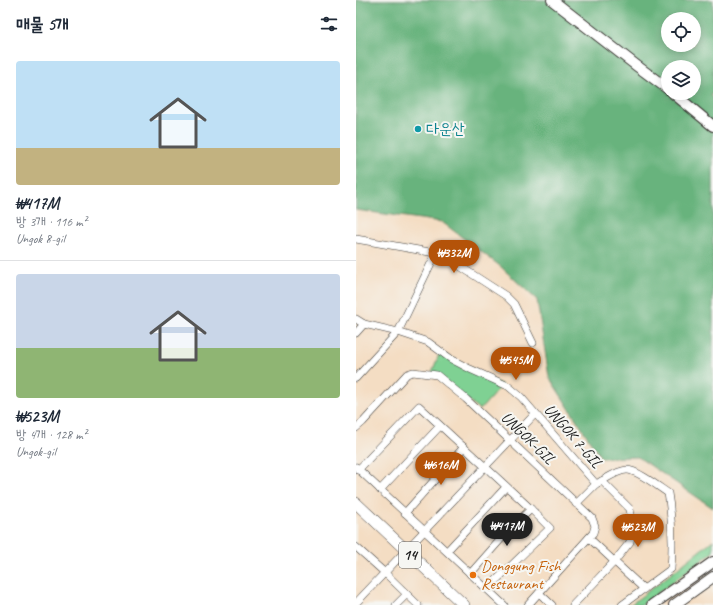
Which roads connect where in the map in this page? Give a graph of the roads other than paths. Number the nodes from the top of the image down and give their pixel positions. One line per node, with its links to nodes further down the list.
1 (552, 0): 2 (main road)
2 (661, 84)
3 (682, 100): 4 (main road)
4 (713, 125)
5 (356, 238): 6 (street)
6 (436, 253): 9 (street); 11 (street)
7 (356, 319): 8 (street, UNGOK 7-GIL)
8 (364, 324): 9 (street, UNGOK 7-GIL); 10 (street)
9 (398, 332): 12 (street); 13 (street, UNGOK 7-GIL)
10 (356, 333)
11 (533, 343)
12 (356, 378)
13 (535, 414): 18 (street); 22 (street, UNGOK 7-GIL)
14 (356, 417): 15 (street)
15 (363, 422): 17 (street, UNGOK-GIL); 18 (street, UNGOK-GIL)
16 (440, 426): 19 (street); 21 (street); 24 (street)
17 (356, 428)
18 (510, 441): 20 (street); 26 (street, UNGOK-GIL)
19 (464, 447): 20 (street); 28 (street)
20 (485, 467): 23 (street); 29 (street)
21 (357, 468): 24 (street)
22 (599, 482): 26 (street, UNGOK 7-GIL); 36 (street); 42 (street)
23 (506, 487): 27 (street); 33 (street)
24 (380, 490): 28 (street)
25 (356, 503): 32 (main road, 14)
26 (576, 504): 30 (street, UNGOK-GIL)
27 (531, 509): 39 (street); 41 (street)
28 (405, 513): 29 (street)
29 (424, 530): 32 (street); 33 (street)
30 (589, 538): 36 (street); 43 (street)
31 (356, 547): 34 (street)
32 (406, 551): 38 (street); 48 (main road, 14)
33 (447, 551): 39 (street)
34 (362, 552): 35 (street); 38 (street)
35 (356, 559)
36 (614, 562): 42 (street); 52 (street)
37 (713, 562): 54 (main road)
38 (384, 572): 44 (street); 45 (street)
39 (470, 574): 41 (street)
40 (713, 577): 55 (main road)
41 (487, 589): 49 (street)
42 (644, 589): 53 (street)
43 (539, 593): 50 (street); 51 (street)
44 (406, 595): 46 (street); 47 (street)
45 (356, 603)
46 (396, 605)
47 (418, 605)
48 (464, 605)
49 (504, 605)
50 (528, 605)
51 (552, 605)
52 (573, 605)
53 (622, 605)
54 (652, 605)
55 (674, 605)

